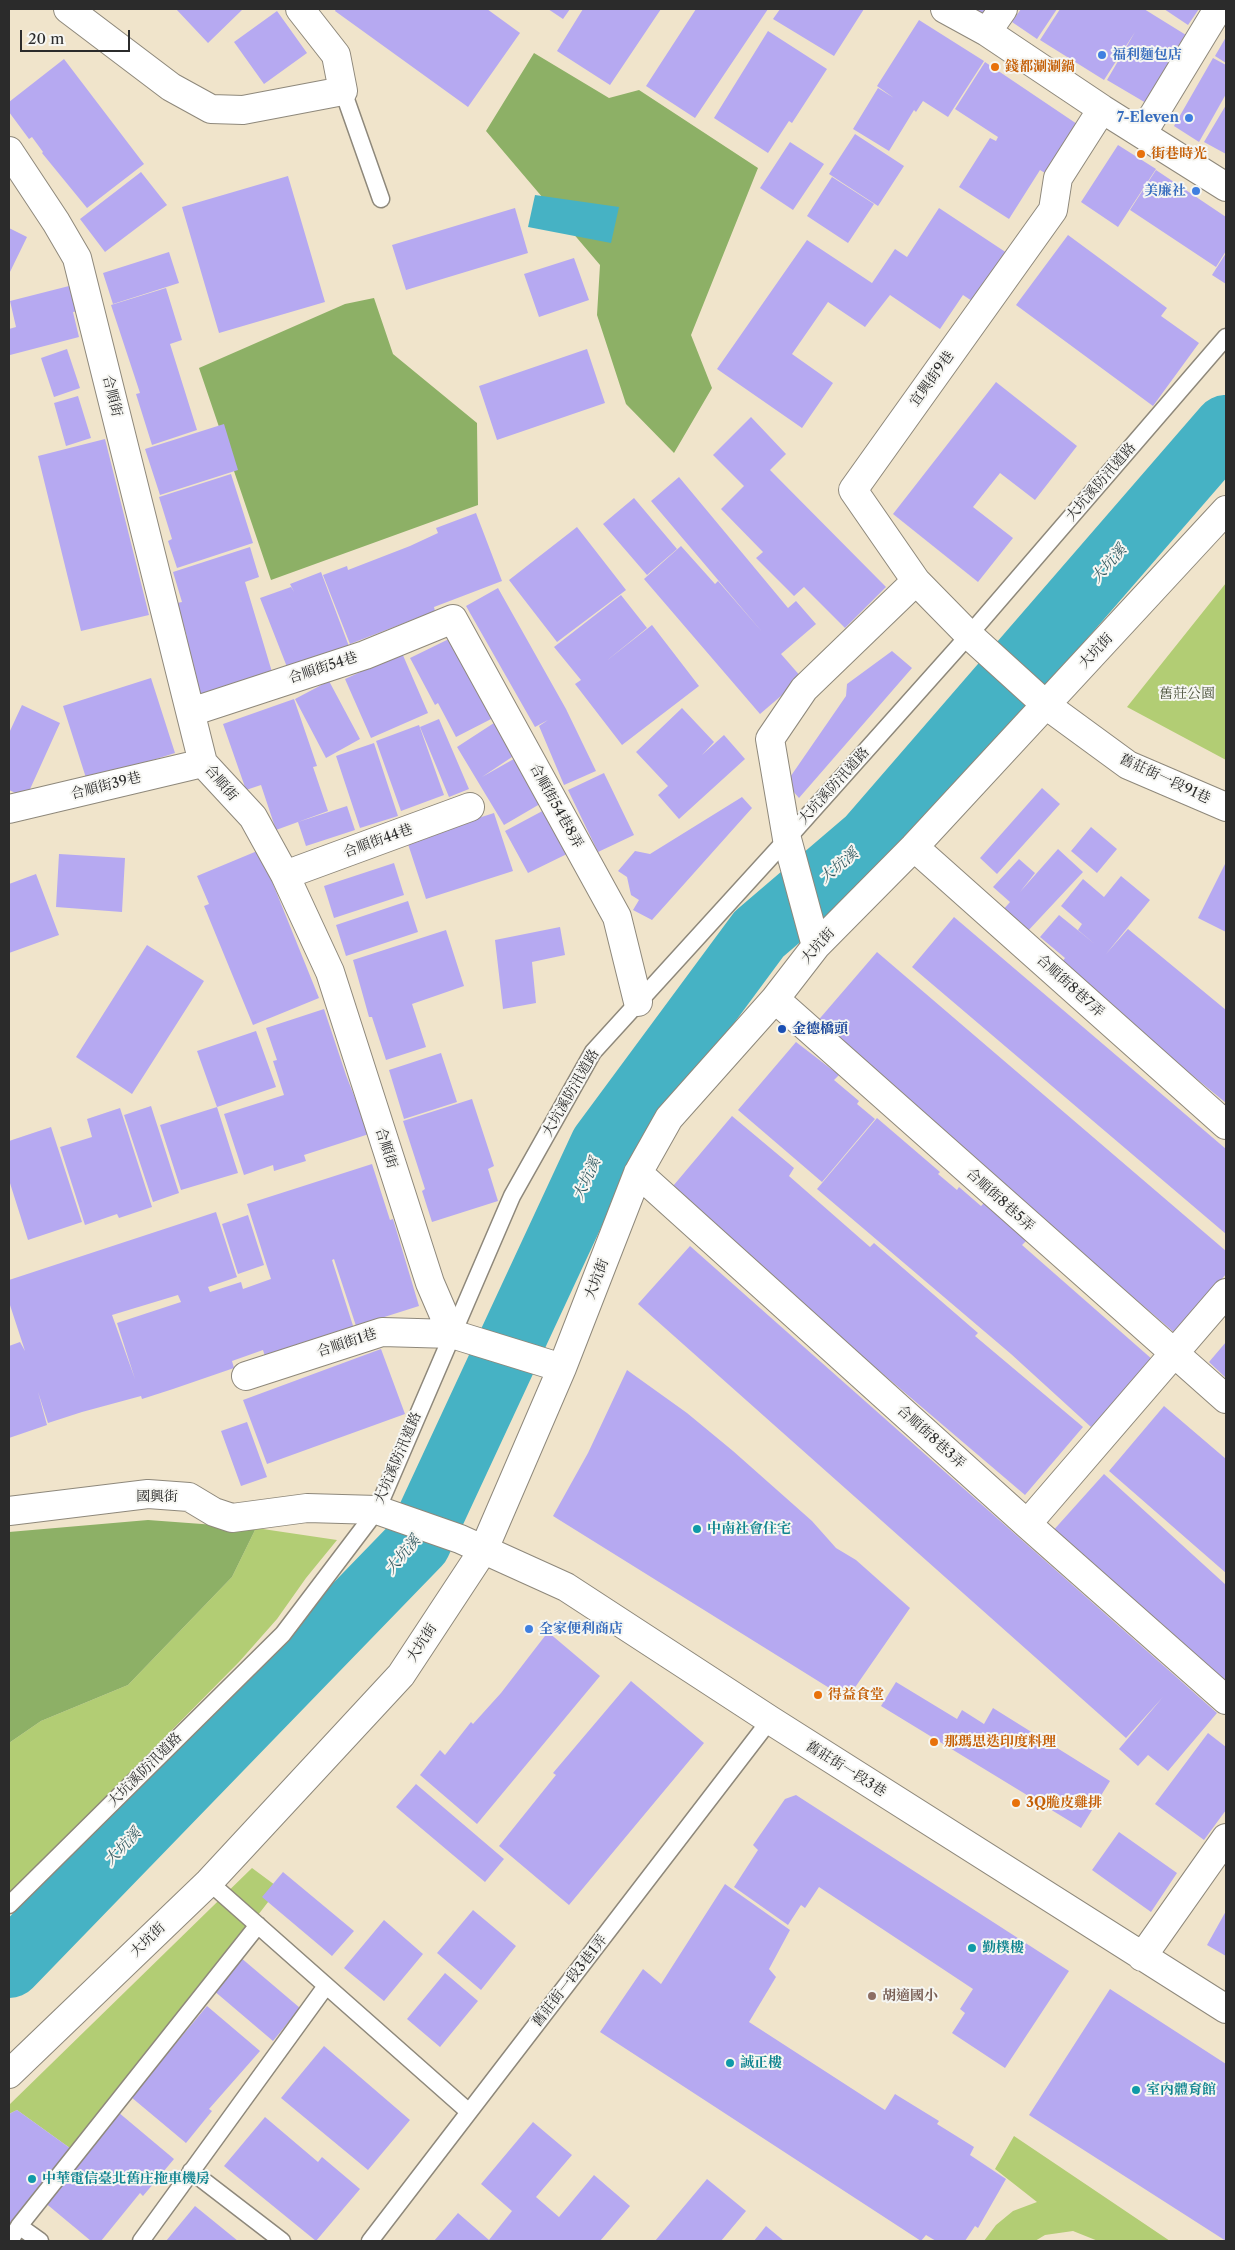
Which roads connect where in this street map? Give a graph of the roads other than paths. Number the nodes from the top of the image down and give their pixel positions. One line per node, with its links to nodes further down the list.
1 (68, 9): 7 (street)
2 (300, 9): 7 (street)
3 (945, 9): 6 (street)
4 (1003, 9): 6 (street)
5 (1218, 9): 9 (street)
6 (987, 32): 8 (street)
7 (344, 91): 12 (lane)
8 (1102, 109): 9 (street); 15 (street, 宜興街9巷)
9 (1142, 134): 11 (street)
10 (9, 150): 19 (street, 合順街)
11 (1226, 187)
12 (381, 200)
13 (1226, 337): 17 (lane, 大坑溪防汛道路)
14 (1226, 510): 18 (street, 大坑街)
15 (916, 581): 17 (street, 宜興街9巷); 24 (street)
16 (453, 619): 19 (street, 合順街54巷); 29 (street, 合順街54巷8弄)
17 (968, 635): 18 (street, 舊莊街一段91巷); 24 (lane, 大坑溪防汛道路)
18 (1040, 700): 21 (street, 舊莊街一段91巷); 25 (street, 大坑街)
19 (191, 712): 20 (street, 合順街)
20 (203, 763): 22 (street, 合順街39巷); 26 (street, 合順街)
21 (1226, 807)
22 (9, 808)
23 (470, 808): 26 (street, 合順街44巷)
24 (787, 839): 27 (street); 29 (lane, 大坑溪防汛道路)
25 (914, 847): 27 (street, 大坑街); 30 (street, 合順街8巷7弄)
26 (286, 875): 33 (street, 合順街)
27 (816, 946): 28 (street, 大坑街)
28 (774, 999): 31 (street, 大坑街); 34 (street, 合順街8巷5弄)
29 (638, 1002): 33 (lane, 大坑溪防汛道路)
30 (1226, 1125)
31 (638, 1173): 35 (street, 大坑街); 40 (street, 合順街8巷3弄)
32 (1226, 1293): 34 (street)
33 (458, 1336): 35 (street, 合順街1巷); 36 (street, 合順街1巷); 39 (lane, 大坑溪防汛道路)
34 (1174, 1355): 37 (street, 合順街8巷5弄); 40 (street)
35 (553, 1365): 41 (street, 大坑街)
36 (246, 1376)
37 (1226, 1400)
38 (9, 1511): 39 (street, 國興街)
39 (383, 1511): 41 (street, 國興街); 46 (lane, 大坑溪防汛道路)
40 (1027, 1524): 42 (street, 合順街8巷3弄)
41 (472, 1544): 43 (street, 舊莊街一段3巷); 45 (street, 大坑街)
42 (1226, 1700)
43 (770, 1720): 48 (street, 舊莊街一段3巷); 52 (lane, 舊莊街一段3巷1弄)
44 (1226, 1838): 48 (street)
45 (209, 1882): 47 (lane); 51 (street, 大坑街)
46 (9, 1904)
47 (258, 1925): 49 (lane); 54 (lane)
48 (1142, 1957): 50 (street, 舊莊街一段3巷)
49 (326, 1986): 52 (lane); 53 (lane)
50 (1226, 2009)
51 (9, 2074)
52 (469, 2112): 59 (lane, 舊莊街一段3巷1弄)
53 (192, 2171): 57 (lane); 58 (lane)
54 (19, 2226): 55 (lane); 56 (lane)
55 (10, 2241)
56 (40, 2241)
57 (141, 2241)
58 (282, 2241)
59 (370, 2241)

